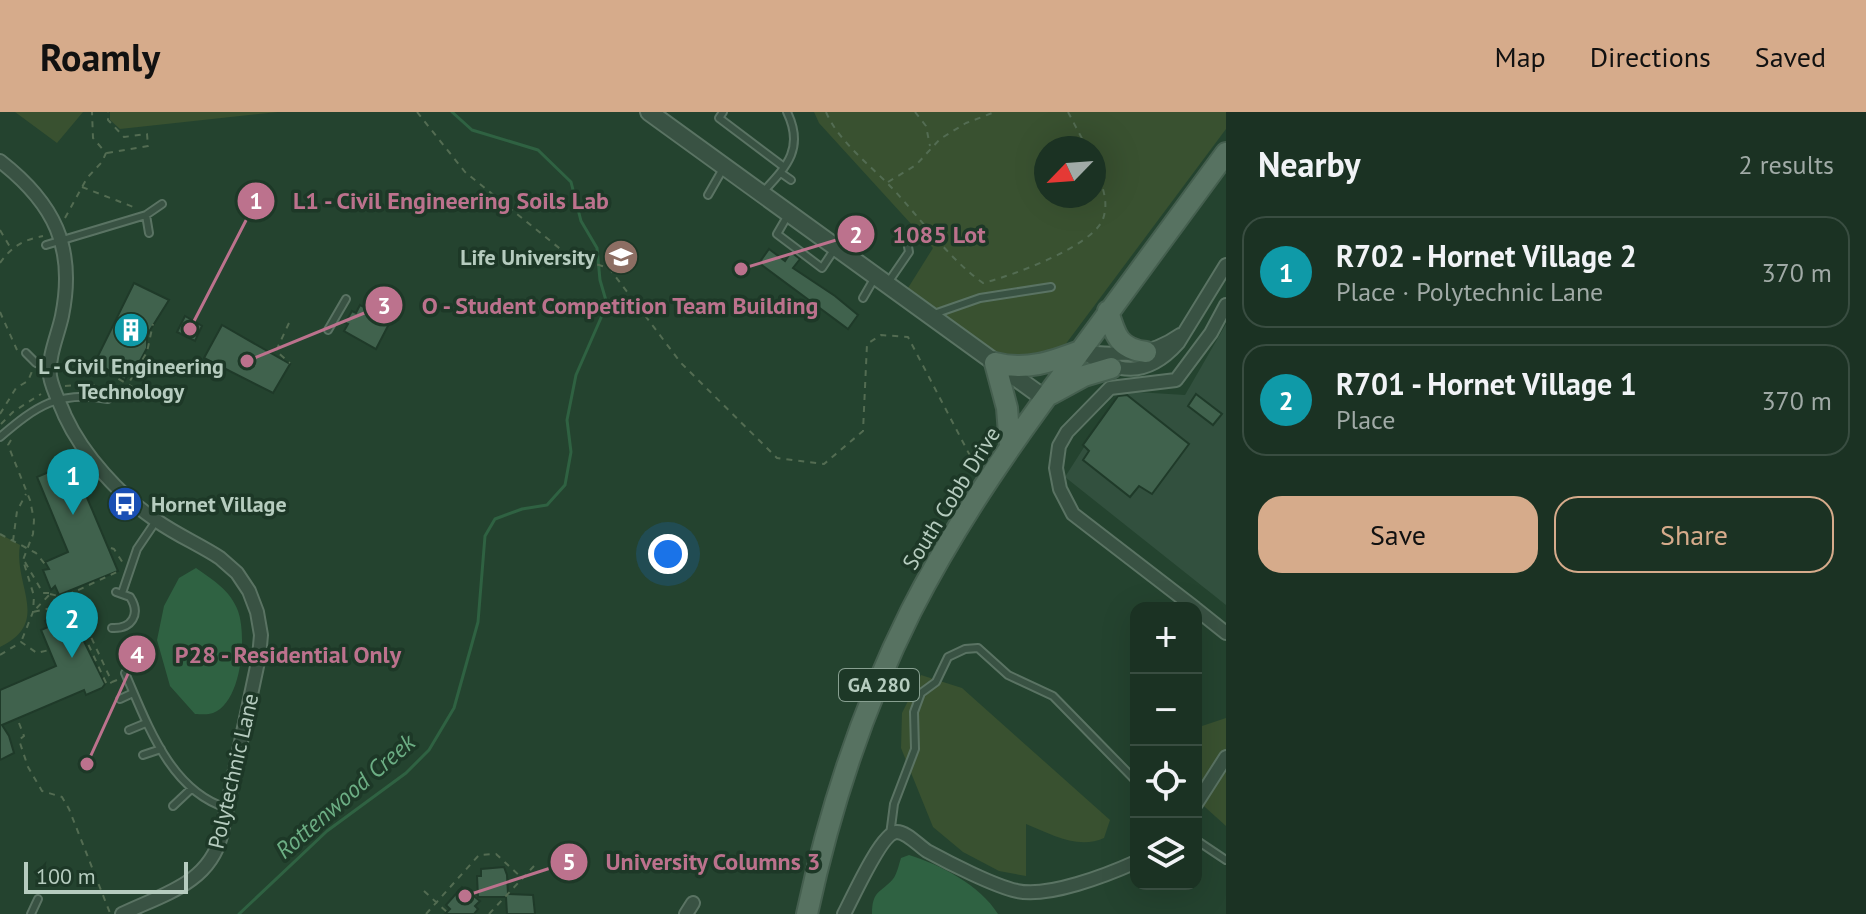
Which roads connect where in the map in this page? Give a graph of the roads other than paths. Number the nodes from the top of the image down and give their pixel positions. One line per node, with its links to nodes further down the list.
1 (649, 112): 6 (street)
2 (723, 112): 7 (lane)
3 (787, 112): 7 (lane)
4 (1226, 153): 25 (main road, South Cobb Drive / GA 280)
5 (0, 161): 16 (street, Polytechnic Lane)
6 (724, 166): 9 (street); 10 (lane)
7 (782, 170): 8 (lane); 9 (lane)
8 (791, 180)
9 (762, 193): 13 (street)
10 (708, 195)
11 (162, 204): 12 (lane)
12 (143, 212): 14 (lane); 16 (lane)
13 (789, 213): 18 (street); 18 (lane)
14 (149, 233)
15 (901, 233): 20 (lane)
16 (58, 241): 17 (lane); 33 (street, Polytechnic Lane)
17 (46, 245)
18 (836, 247): 20 (street)
19 (1226, 265): 28 (street)
20 (882, 280): 22 (lane); 26 (street)
21 (1051, 287): 26 (lane)
22 (863, 298)
23 (346, 299): 27 (lane)
24 (1226, 305): 41 (street)
25 (1108, 311): 29 (main road, South Cobb Drive / GA 280); 30 (main road)
26 (931, 316): 32 (street)
27 (328, 330)
28 (1184, 333): 30 (street); 34 (street)
29 (1080, 351): 30 (street); 32 (main road); 34 (street); 35 (main road, South Cobb Drive / GA 280)
30 (1146, 352)
31 (26, 353): 33 (lane)
32 (995, 363): 35 (street); 39 (main road)
33 (46, 365): 37 (street, Polytechnic Lane)
34 (1111, 368): 35 (main road)
35 (1044, 398): 39 (main road, South Cobb Drive / GA 280)
36 (108, 399): 37 (lane)
37 (53, 400): 38 (lane); 40 (street, Polytechnic Lane)
38 (0, 437)
39 (1010, 446): 66 (main road, South Cobb Drive / GA 280)
40 (156, 521): 43 (lane); 57 (street, Polytechnic Lane)
41 (1186, 602)
42 (1202, 614): 44 (street)
43 (112, 628)
44 (1226, 633)
45 (125, 675): 46 (lane)
46 (133, 693): 47 (lane); 48 (lane)
47 (120, 699)
48 (146, 723): 49 (lane); 50 (lane)
49 (129, 730)
50 (161, 749): 51 (lane); 54 (lane)
51 (143, 755)
52 (1226, 757): 55 (street)
53 (1130, 775): 58 (lane)
54 (191, 789): 56 (lane); 57 (lane)
55 (1202, 795)
56 (173, 806)
57 (227, 808): 63 (street, Polytechnic Lane)
58 (890, 835): 61 (street); 67 (street)
59 (1202, 844): 60 (lane)
60 (1226, 860)
61 (1130, 864)
62 (38, 899): 64 (lane)
63 (143, 908): 65 (street, Polytechnic Lane)
64 (31, 914)
65 (122, 914)
66 (807, 914)
67 (844, 914)

